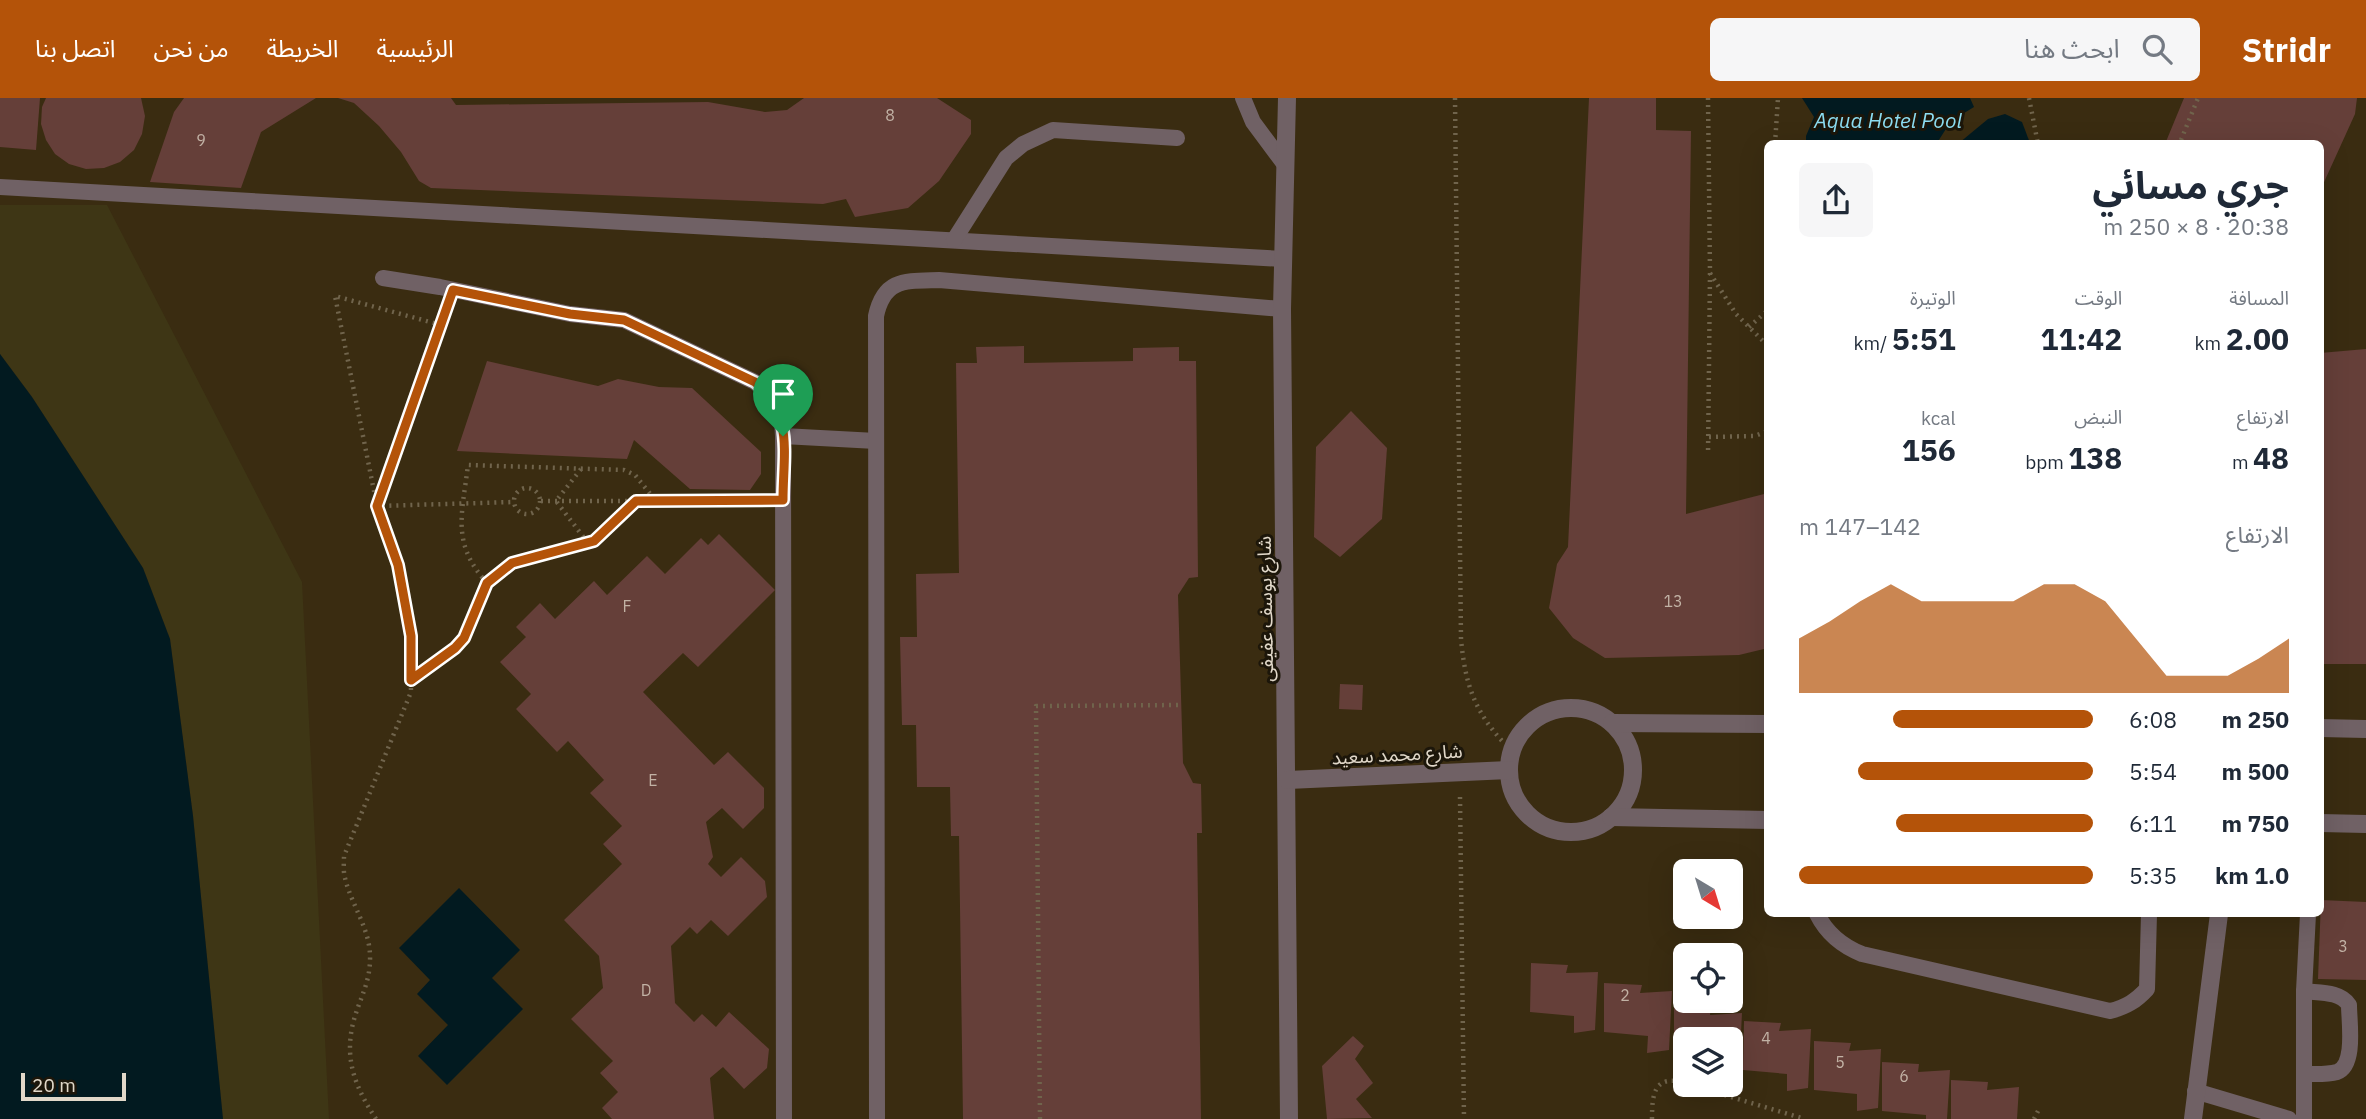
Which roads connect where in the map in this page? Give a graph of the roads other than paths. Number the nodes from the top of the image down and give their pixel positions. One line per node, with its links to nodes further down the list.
1 (1243, 98): 4 (lane)
2 (1287, 98): 4 (street, شارع يوسف عفيفى)
3 (1177, 138): 6 (lane)
4 (1285, 165): 7 (street, شارع يوسف عفيفى)
5 (0, 187): 6 (lane)
6 (954, 240): 7 (lane)
7 (1283, 259): 9 (street, شارع يوسف عفيفى)
8 (383, 278): 10 (lane)
9 (1282, 309): 11 (lane); 17 (street, شارع يوسف عفيفى)
10 (783, 436): 11 (lane); 29 (lane)
11 (876, 441): 30 (lane)
12 (1612, 723): 13 (street); 16 (street); 18 (street)
13 (1764, 724)
14 (2366, 729): 15 (street)
15 (2324, 731)
16 (1509, 770): 17 (street, شارع محمد سعيد); 18 (street)
17 (1288, 780): 31 (street, شارع يوسف عفيفى)
18 (1611, 817): 19 (street)
19 (1764, 820)
20 (2324, 821): 21 (street)
21 (2366, 824)
22 (1819, 917): 23 (lane)
23 (2149, 917)
24 (2219, 917): 28 (street)
25 (2308, 917): 26 (lane)
26 (2304, 991): 27 (lane); 27 (lane)
27 (2304, 1074): 34 (lane)
28 (2195, 1091): 32 (street); 33 (lane)
29 (784, 1119)
30 (877, 1119)
31 (1289, 1119)
32 (2193, 1119)
33 (2289, 1119)
34 (2304, 1119)

